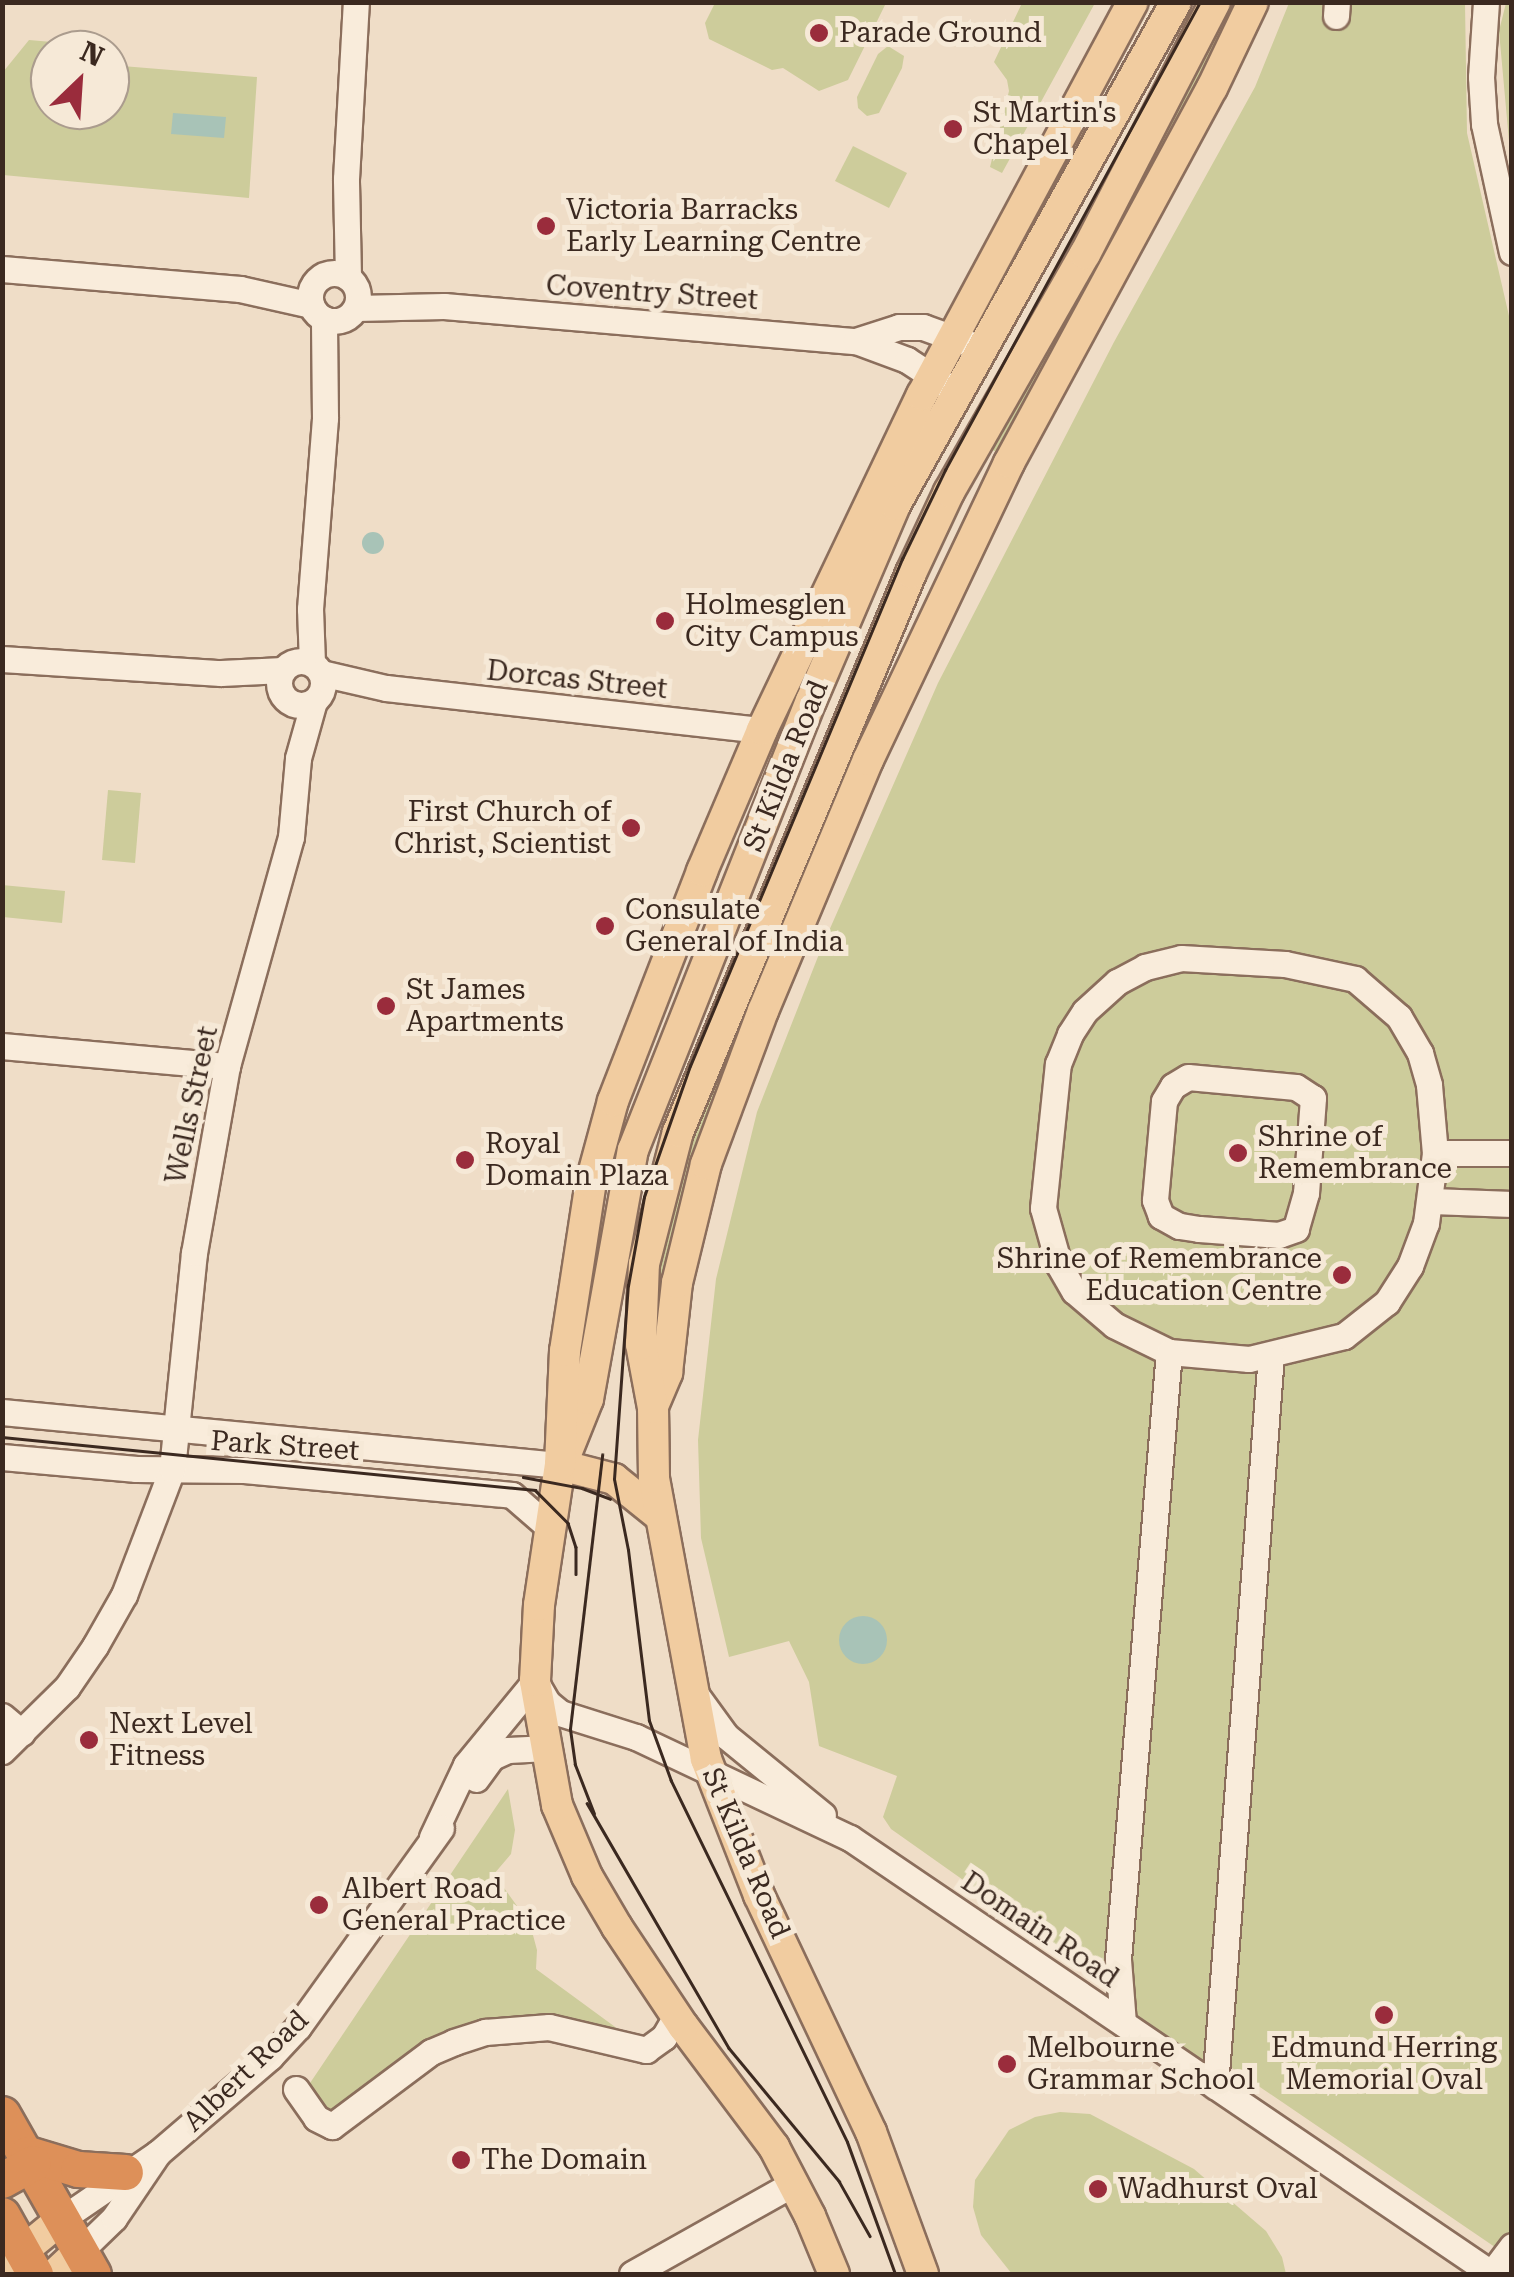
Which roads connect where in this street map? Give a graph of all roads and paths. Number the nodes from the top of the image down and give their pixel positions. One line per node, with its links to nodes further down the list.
1 (356, 2): 9 (street, Wells Street)
2 (1133, 2): 11 (main road, St Kilda Road)
3 (1176, 2): 11 (main road, St Kilda Road)
4 (1215, 2): 17 (main road, St Kilda Road)
5 (1253, 2): 18 (main road, St Kilda Road)
6 (1486, 2): 7 (street)
7 (1512, 252)
8 (2, 269): 9 (street, Coventry Street)
9 (336, 296): 10 (street, Coventry Street); 14 (street, Wells Street)
10 (856, 341): 11 (street, Coventry Street); 12 (street, Coventry Street)
11 (966, 342): 12 (main road, St Kilda Road)
12 (944, 383): 15 (main road, St Kilda Road); 16 (main road, St Kilda Road)
13 (2, 660): 14 (street, Dorcas Street)
14 (301, 682): 15 (street, Dorcas Street); 20 (street, Wells Street)
15 (762, 730): 16 (main road); 32 (main road, St Kilda Road)
16 (798, 735): 17 (main road); 32 (main road, St Kilda Road)
17 (839, 746): 18 (main road); 28 (main road, St Kilda Road)
18 (868, 760): 28 (main road, St Kilda Road)
19 (2, 1046): 20 (street)
20 (228, 1066): 30 (street, Wells Street)
21 (1174, 1086): 21 (street)
22 (1435, 1152): 23 (street); 24 (street); 26 (street)
23 (1512, 1153)
24 (1432, 1201): 25 (street); 27 (street)
25 (1512, 1204)
26 (1168, 1352): 27 (street); 45 (street)
27 (1271, 1355): 46 (street)
28 (653, 1408): 34 (main road, St Kilda Road)
29 (2, 1412): 30 (street, Park Street)
30 (174, 1430): 32 (street, Park Street); 33 (street, Wells Street)
31 (2, 1458): 33 (street, Park Street)
32 (560, 1465): 34 (main road); 35 (main road, St Kilda Road)
33 (172, 1469): 35 (street, Park Street); 38 (street, Wells Street)
34 (660, 1516): 37 (main road, St Kilda Road)
35 (550, 1529): 36 (main road, St Kilda Road)
36 (535, 1681): 39 (main road, St Kilda Road); 41 (street, Domain Road); 42 (street, Albert Road)
37 (690, 1681): 41 (main road, St Kilda Road); 43 (street)
38 (12, 1725): 40 (street, Wells Street)
39 (543, 1748): 42 (street, Albert Road); 44 (main road, St Kilda Road)
40 (2, 1751)
41 (711, 1773): 43 (street, Domain Road); 60 (main road, St Kilda Road)
42 (432, 1837): 49 (street, Albert Road)
43 (850, 1838): 45 (street, Domain Road)
44 (676, 2016): 47 (street); 52 (main road, St Kilda Road)
45 (1122, 2023): 46 (street, Domain Road)
46 (1215, 2086): 61 (street, Domain Road)
47 (296, 2090)
48 (2, 2114): 50 (highway)
49 (158, 2153): 51 (street, Albert Road); 57 (street, Albert Road)
50 (21, 2166): 51 (highway); 54 (highway)
51 (125, 2172): 54 (street, Albert Road)
52 (794, 2183): 58 (street); 59 (main road, St Kilda Road)
53 (2, 2215): 56 (highway)
54 (63, 2218): 56 (main road, Albert Road); 57 (highway)
55 (1512, 2246): 61 (street)
56 (20, 2265)
57 (76, 2267)
58 (632, 2274)
59 (834, 2274)
60 (923, 2274)
61 (1491, 2274)

